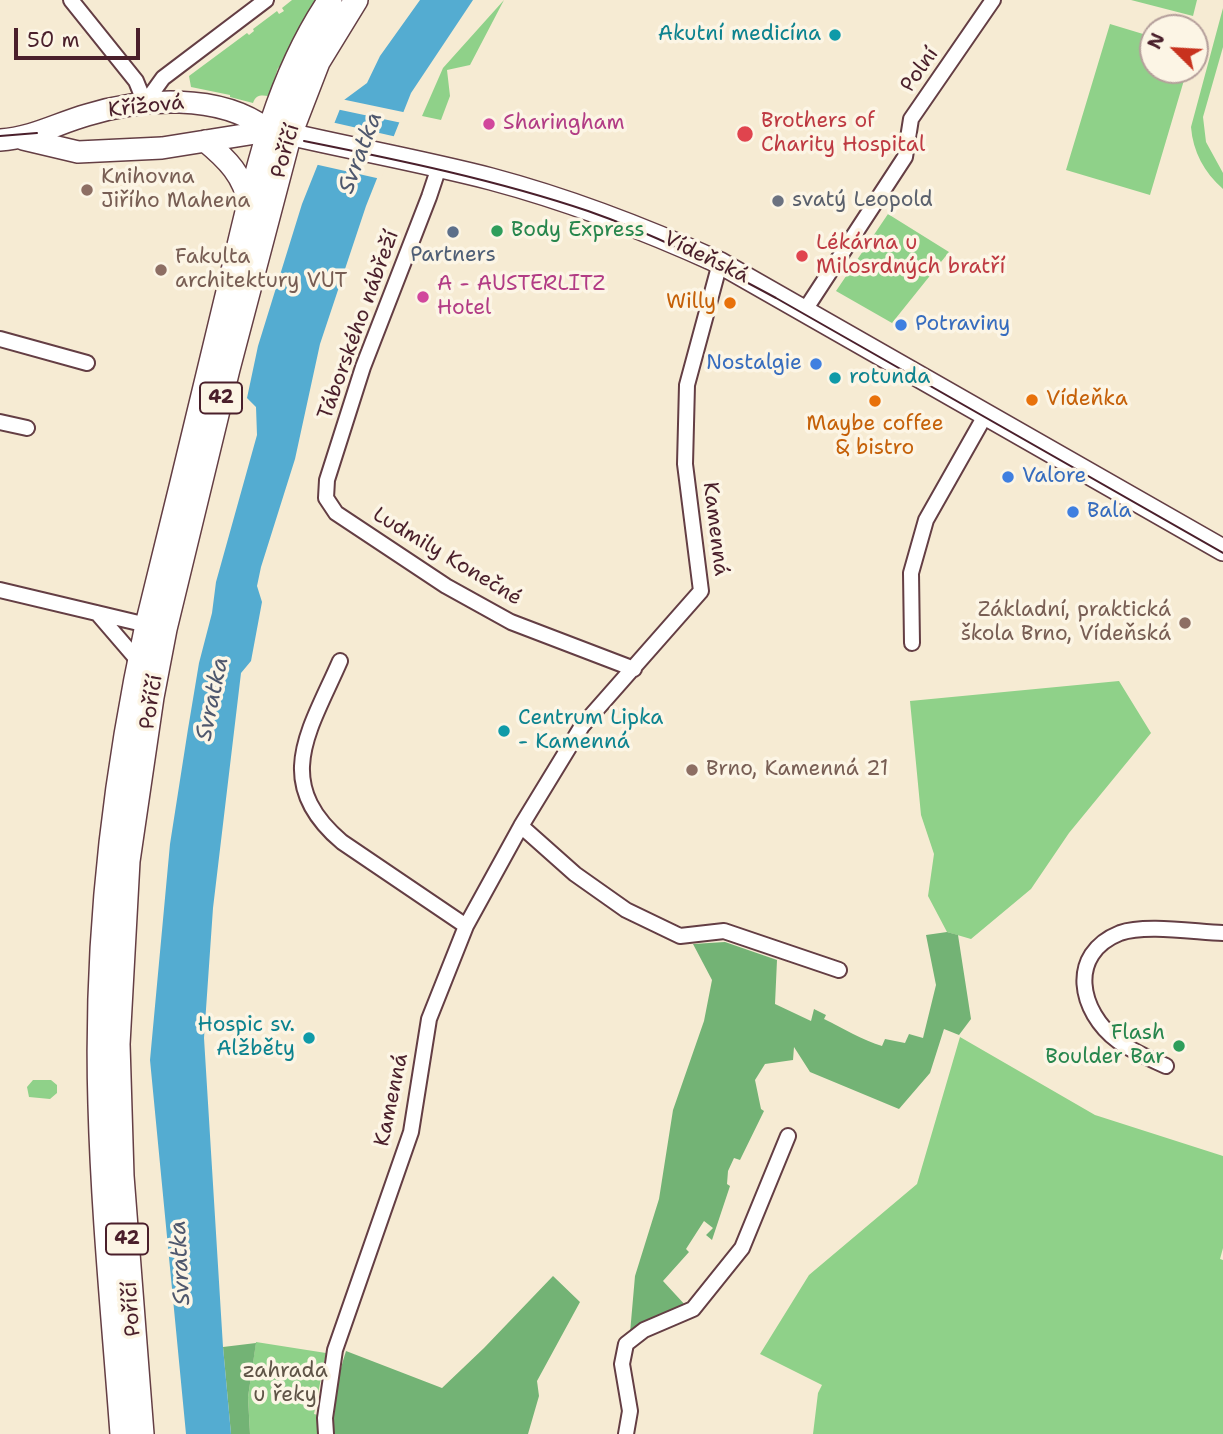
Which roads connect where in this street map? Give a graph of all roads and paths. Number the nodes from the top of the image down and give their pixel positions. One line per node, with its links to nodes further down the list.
1 (71, 0): 6 (street)
2 (267, 0): 6 (street)
3 (330, 0): 7 (main road, Poříčí / 42)
4 (356, 0): 7 (main road, Poříčí / 42)
5 (993, 0): 14 (street, Polní)
6 (145, 103): 7 (main road, Křížová); 8 (main road, Křížová)
7 (277, 131): 10 (main road, Křížová); 11 (main road, Vídeňská); 12 (main road, Poříčí / 42); 35 (main road, Poříčí / 42)
8 (23, 139): 9 (main road, Křížová); 10 (main road, Křížová)
9 (0, 140)
10 (205, 141): 12 (main road)
11 (439, 167): 13 (main road, Vídeňská); 20 (street, Táborského nábřeží)
12 (249, 205): 24 (main road, Poříčí / 42)
13 (720, 263): 14 (main road, Vídeňská); 28 (street, Kamenná)
14 (805, 310): 17 (main road, Vídeňská)
15 (0, 339): 16 (street)
16 (87, 363)
17 (986, 414): 21 (main road, Vídeňská); 25 (street)
18 (0, 422): 19 (street)
19 (27, 428)
20 (326, 498): 28 (street, Ludmily Konečné)
21 (1223, 550)
22 (0, 590): 23 (street)
23 (97, 613): 24 (street); 27 (street)
24 (147, 625): 27 (main road, Poříčí / 42)
25 (912, 643)
26 (340, 661): 30 (street)
27 (138, 665): 35 (main road, Poříčí / 42)
28 (634, 669): 29 (street, Kamenná)
29 (521, 826): 30 (street, Kamenná); 32 (street)
30 (466, 926): 36 (street, Kamenná)
31 (1223, 933): 33 (street)
32 (839, 970)
33 (1166, 1066)
34 (788, 1136): 37 (street)
35 (126, 1432)
36 (326, 1434)
37 (626, 1434)

